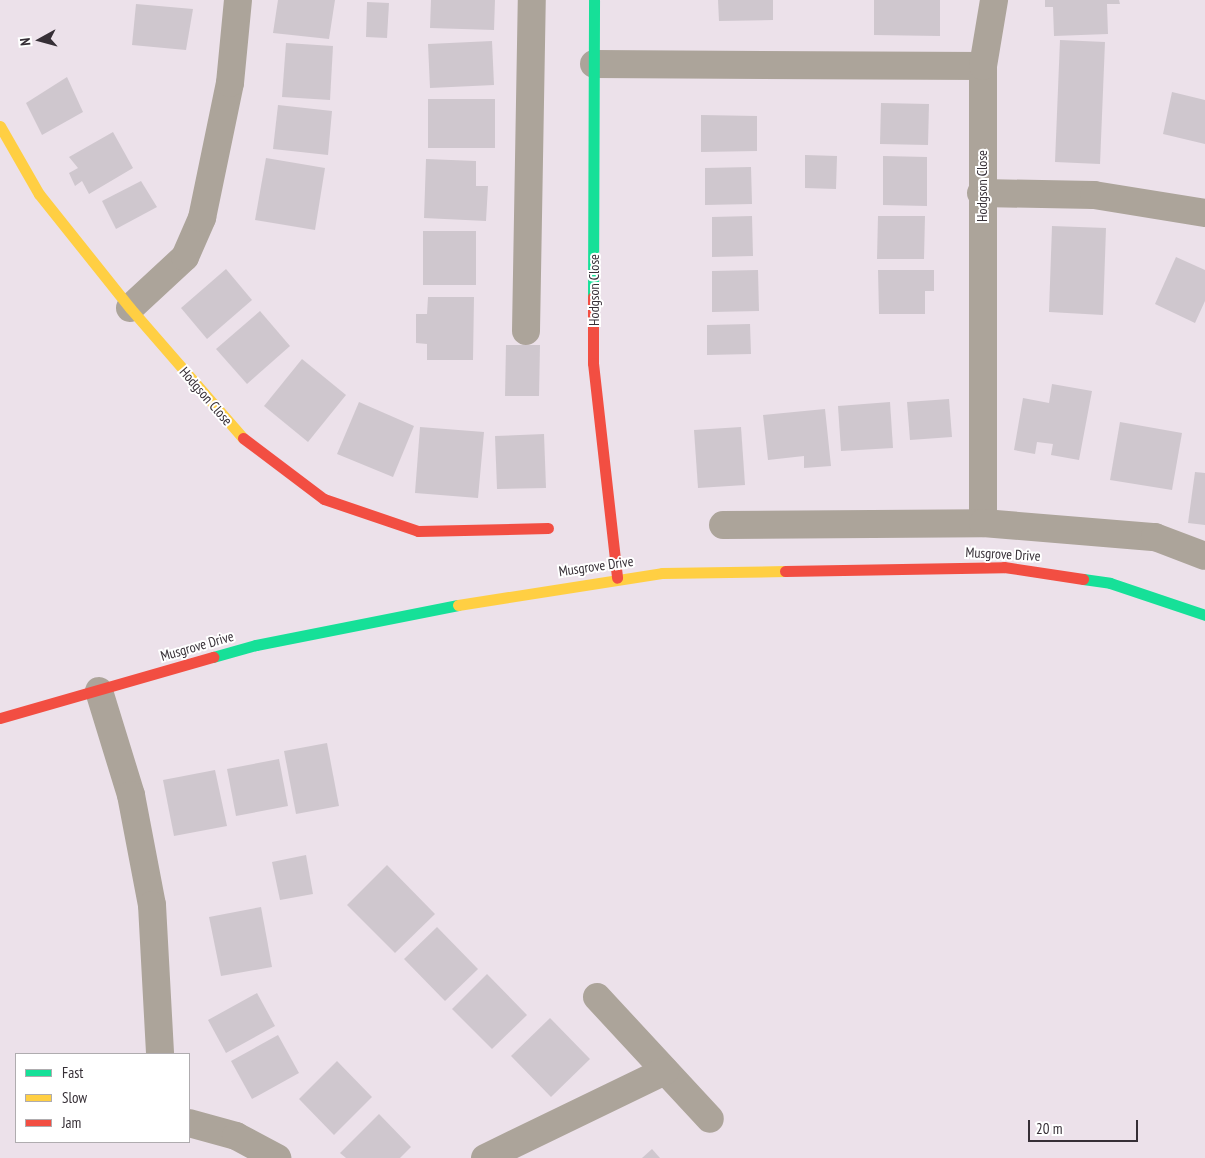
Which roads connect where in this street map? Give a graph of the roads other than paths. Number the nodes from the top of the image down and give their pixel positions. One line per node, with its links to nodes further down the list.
1 (238, 0): 10 (street)
2 (532, 0): 11 (street)
3 (594, 0): 5 (street, Hodgson Close)
4 (994, 0): 6 (street, Hodgson Close)
5 (594, 64): 6 (street); 16 (street, Hodgson Close)
6 (983, 66): 8 (street, Hodgson Close)
7 (0, 126): 10 (street, Hodgson Close)
8 (981, 193): 9 (street); 12 (street, Hodgson Close)
9 (1205, 213)
10 (130, 308): 14 (street, Hodgson Close)
11 (526, 331)
12 (983, 523): 13 (street); 15 (street)
13 (723, 525)
14 (548, 528)
15 (1205, 556)
16 (617, 578): 17 (street, Musgrove Drive); 18 (street, Musgrove Drive)
17 (1205, 615)
18 (99, 691): 19 (street, Musgrove Drive); 21 (street)
19 (0, 718)
20 (597, 997): 22 (street)
21 (160, 1053)
22 (666, 1071): 23 (street); 26 (street)
23 (710, 1119)
24 (190, 1123): 25 (street)
25 (277, 1158)
26 (485, 1158)

